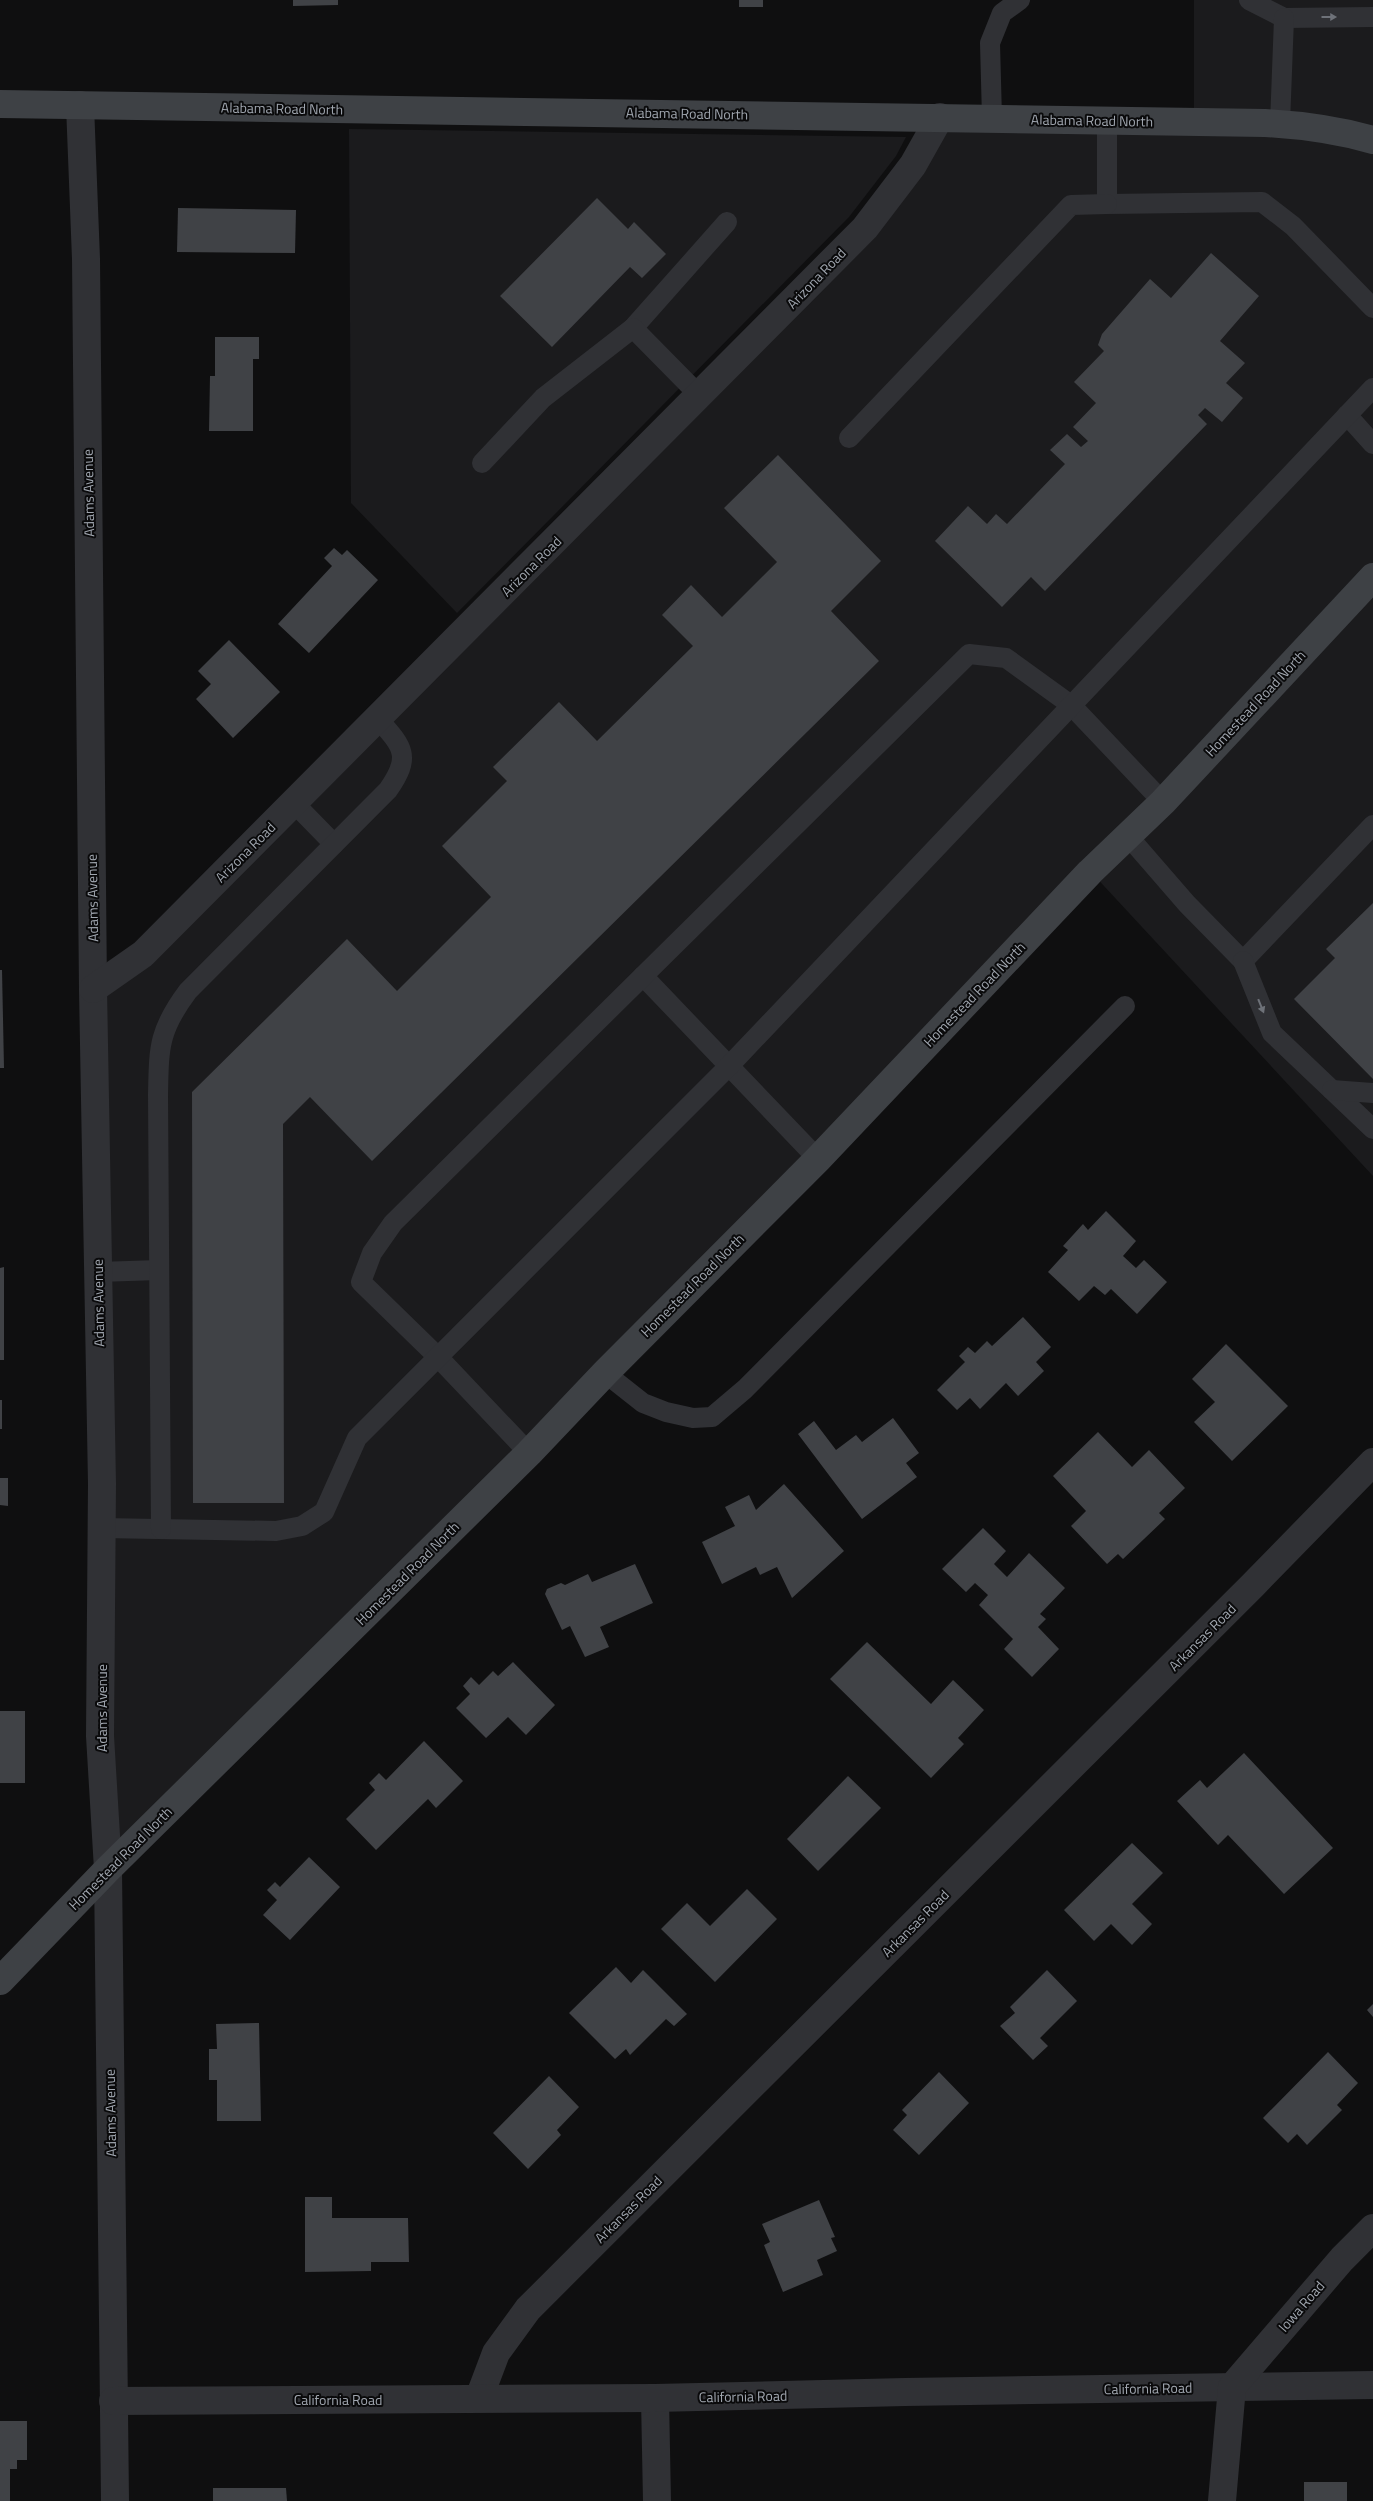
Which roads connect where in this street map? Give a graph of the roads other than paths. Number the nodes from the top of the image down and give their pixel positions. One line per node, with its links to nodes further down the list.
1 (1020, 0): 8 (lane)
2 (1249, 0): 4 (lane)
3 (1373, 17): 4 (lane, one-way to 3)
4 (1284, 18): 10 (lane)
5 (0, 104): 6 (main road, Alabama Road North)
6 (80, 105): 7 (main road, Alabama Road North); 32 (street, Adams Avenue)
7 (940, 117): 8 (main road, Alabama Road North); 17 (street, Arizona Road)
8 (992, 118): 9 (main road, Alabama Road North)
9 (1107, 121): 10 (main road, Alabama Road North); 12 (lane)
10 (1280, 124): 11 (main road, Alabama Road North)
11 (1373, 140)
12 (1107, 204): 14 (lane); 19 (lane)
13 (727, 222): 15 (lane)
14 (1373, 308)
15 (634, 328): 17 (lane); 21 (lane)
16 (1373, 388): 18 (lane)
17 (700, 396): 24 (street, Arizona Road)
18 (1347, 415): 20 (lane); 23 (lane)
19 (849, 438)
20 (1373, 444)
21 (482, 462)
22 (1373, 577): 25 (main road, Homestead Road North)
23 (1071, 706): 25 (lane); 31 (lane); 34 (lane)
24 (378, 719): 26 (street, Arizona Road); 29 (lane)
25 (1163, 802): 28 (main road, Homestead Road North)
26 (294, 803): 29 (lane); 32 (street, Arizona Road)
27 (1373, 824): 30 (lane)
28 (1128, 836): 30 (lane); 38 (main road, Homestead Road North)
29 (334, 844): 39 (lane)
30 (1243, 961): 35 (lane, one-way to 35)
31 (643, 976): 34 (lane); 41 (lane)
32 (93, 988): 40 (street, Adams Avenue)
33 (1125, 1006): 42 (lane)
34 (728, 1066): 38 (lane); 41 (lane)
35 (1332, 1090): 36 (lane); 37 (lane)
36 (1373, 1093)
37 (1373, 1129)
38 (818, 1159): 42 (main road, Homestead Road North)
39 (159, 1270): 40 (lane); 46 (lane)
40 (98, 1272): 45 (street, Adams Avenue)
41 (438, 1357): 43 (lane); 46 (lane)
42 (604, 1373): 43 (main road, Homestead Road North)
43 (529, 1453): 47 (main road, Homestead Road North)
44 (1373, 1462): 52 (street, Arkansas Road)
45 (102, 1528): 46 (lane); 47 (street, Adams Avenue)
46 (161, 1529)
47 (108, 1868): 48 (main road, Homestead Road North); 54 (street, Adams Avenue)
48 (0, 1982)
49 (1373, 2228): 51 (street, Iowa Road)
50 (1373, 2385): 51 (street, California Road)
51 (1232, 2387): 53 (street, California Road); 57 (street)
52 (479, 2398): 53 (street, California Road); 54 (street, California Road)
53 (654, 2398): 56 (street)
54 (114, 2401): 55 (street, Adams Avenue)
55 (115, 2501)
56 (657, 2501)
57 (1222, 2501)

